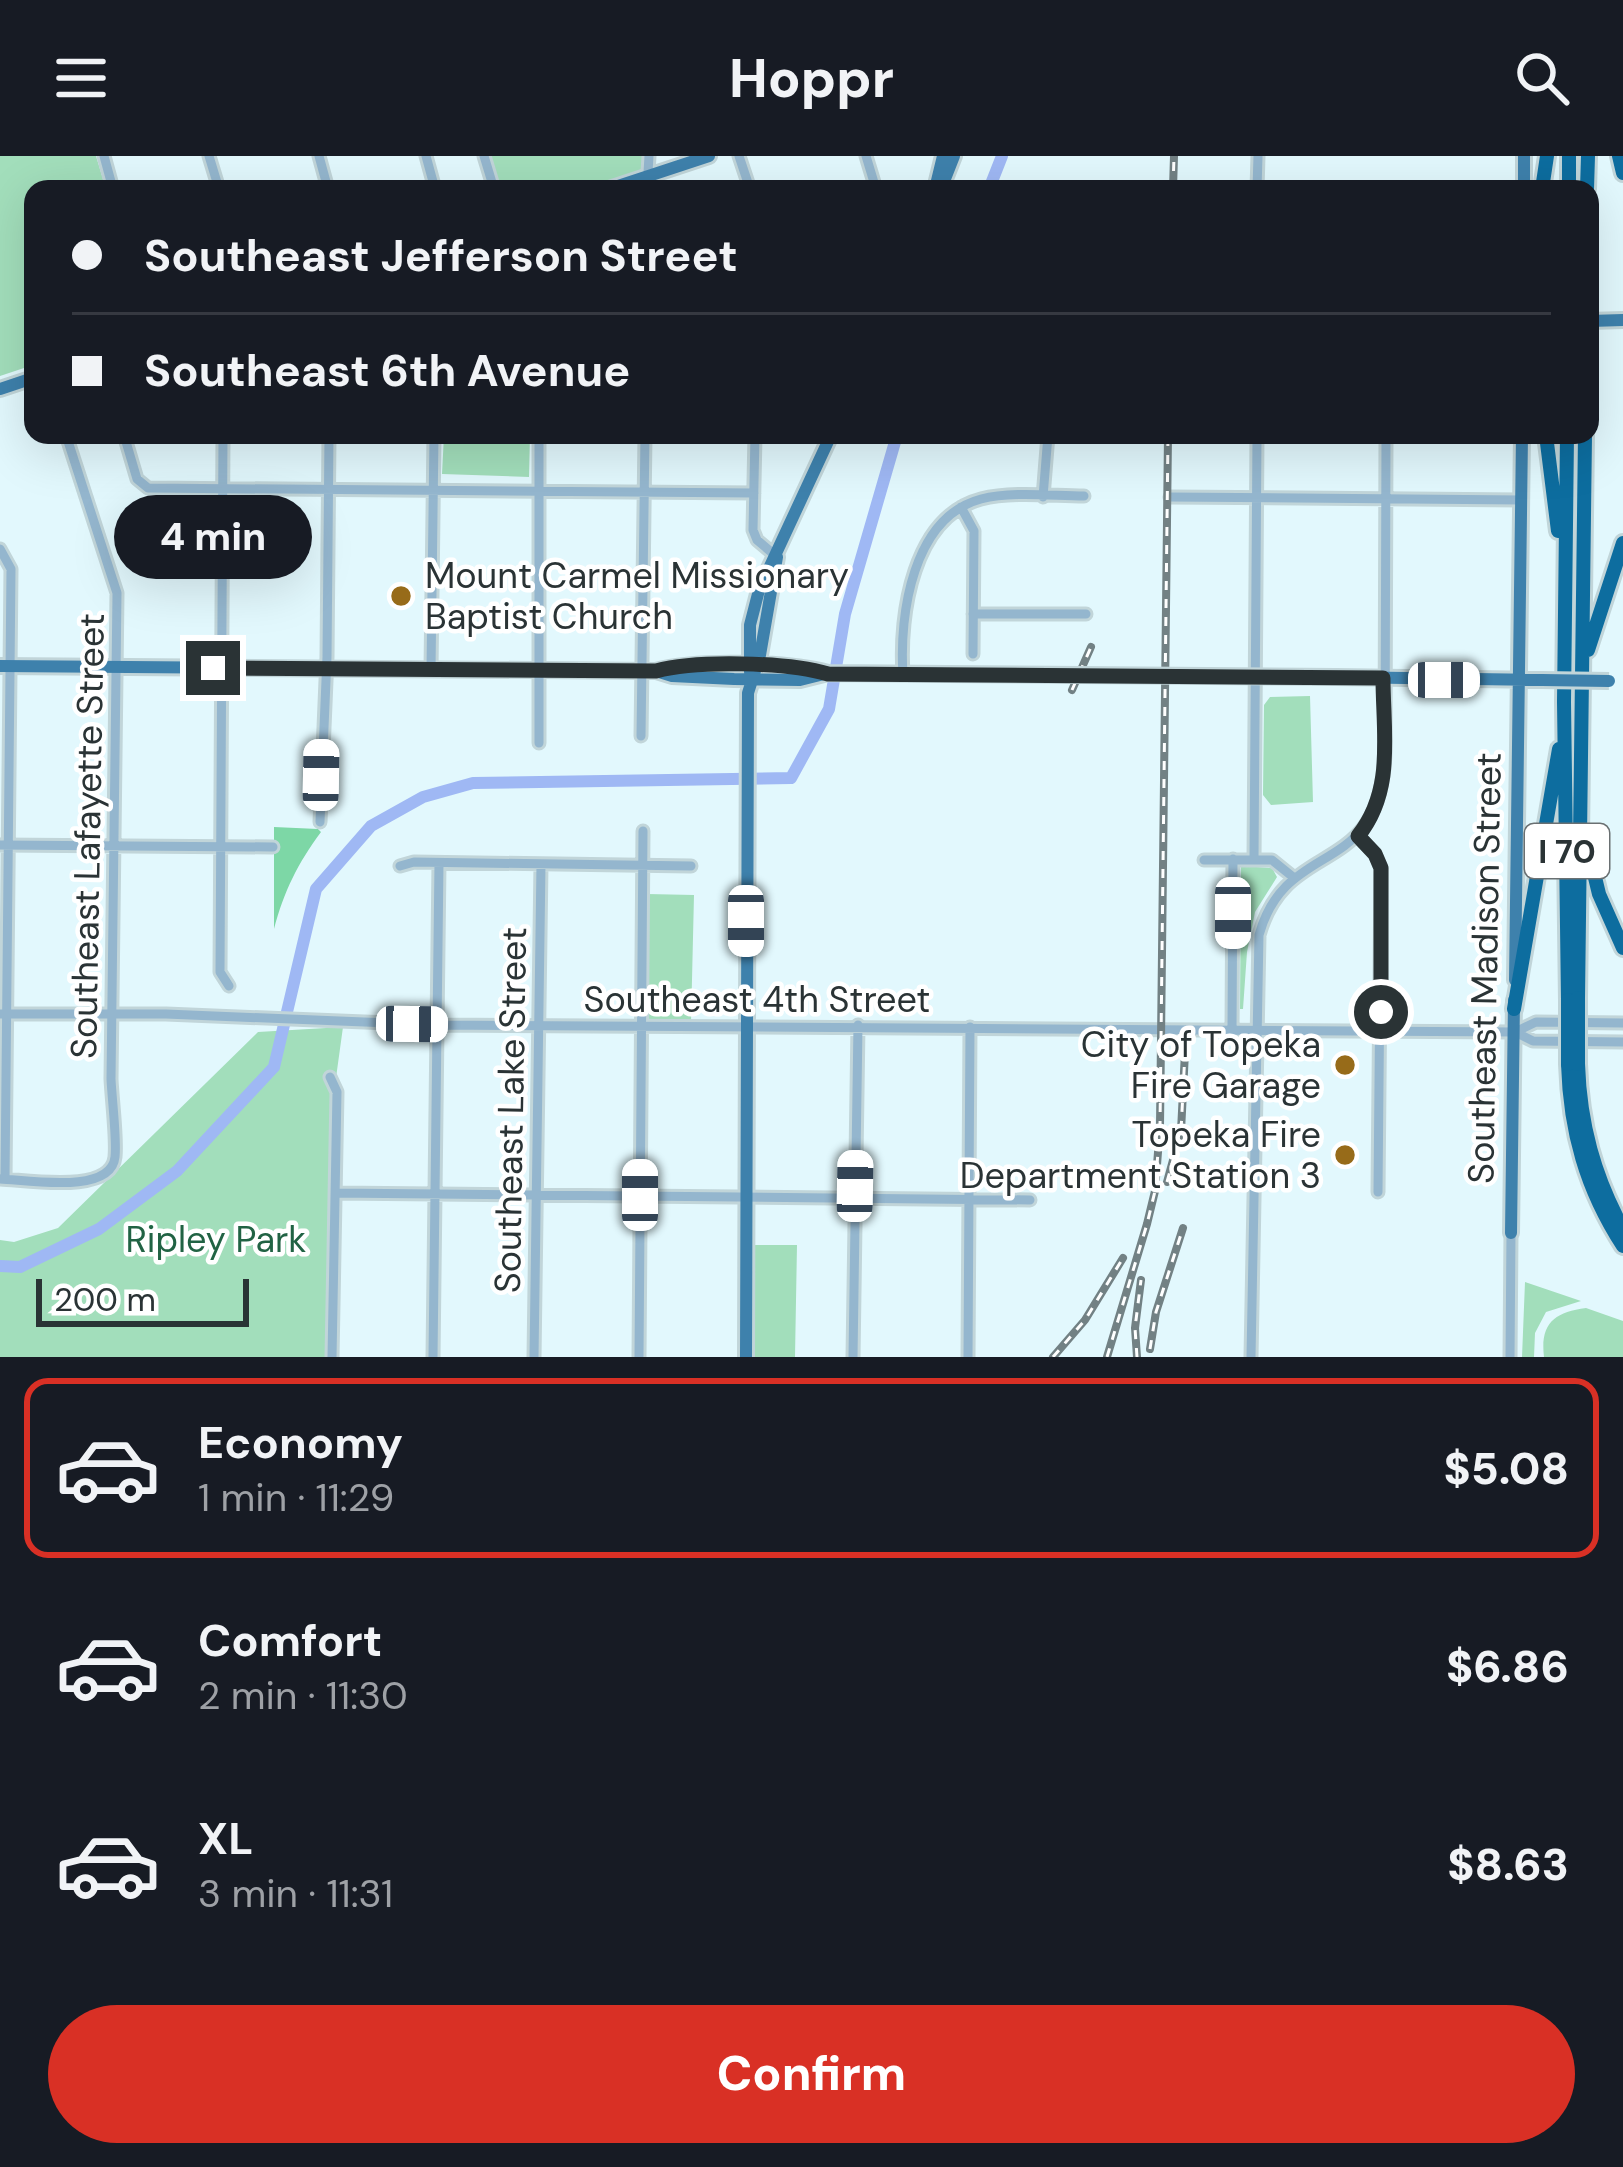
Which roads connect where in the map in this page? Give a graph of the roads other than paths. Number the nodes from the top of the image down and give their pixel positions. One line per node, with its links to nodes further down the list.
1 (709, 156): 4 (main road)
2 (1619, 156): 3 (highway)
3 (1623, 173)
4 (653, 180)
5 (69, 444): 43 (street, Southeast Lafayette Street)
6 (126, 444): 21 (street)
7 (223, 444): 21 (street)
8 (328, 444): 22 (street)
9 (434, 444): 23 (street)
10 (539, 444): 24 (street)
11 (645, 444): 25 (street)
12 (755, 444): 26 (street)
13 (827, 444): 36 (main road)
14 (1047, 444): 27 (street)
15 (1257, 444): 30 (street)
16 (1386, 444): 31 (street)
17 (1522, 444): 32 (main road, Southeast Madison Street)
18 (1547, 444): 37 (highway)
19 (1567, 444): 37 (highway, I 70)
20 (1585, 444): 42 (highway, I 70)
21 (222, 489): 22 (street); 44 (street)
22 (328, 490): 23 (street); 45 (street)
23 (434, 490): 24 (street); 46 (street)
24 (539, 491): 25 (street); 47 (street)
25 (645, 492): 26 (street); 49 (street)
26 (754, 493): 36 (street)
27 (1043, 496): 28 (street); 33 (street)
28 (1084, 496)
29 (1170, 497): 30 (street)
30 (1256, 497): 31 (street); 67 (street)
31 (1385, 499): 32 (street); 51 (street)
32 (1521, 500): 52 (main road, Southeast Madison Street)
33 (961, 507): 38 (street); 50 (street)
34 (1623, 543): 42 (highway)
35 (0, 549): 41 (street)
36 (777, 557): 48 (main road)
37 (1565, 596): 54 (highway, I 70)
38 (973, 614): 39 (street); 40 (street)
39 (1086, 614)
40 (974, 654)
41 (5, 666): 43 (main road); 61 (street)
42 (1583, 666): 57 (highway, I 70)
43 (115, 667): 44 (main road); 62 (street, Southeast Lafayette Street)
44 (222, 668): 45 (main road); 63 (street)
45 (325, 669): 46 (main road); 58 (street)
46 (431, 670): 47 (main road)
47 (539, 670): 49 (main road); 56 (street)
48 (752, 670): 49 (main road); 50 (main road); 85 (main road)
49 (649, 671): 55 (street)
50 (903, 674): 51 (main road, bridge)
51 (1383, 678): 52 (main road); 60 (street)
52 (1519, 680): 53 (main road, bridge); 77 (main road, Southeast Madison Street)
53 (1616, 681)
54 (1564, 702): 76 (highway, I 70); 77 (highway)
55 (641, 736)
56 (538, 743)
57 (1581, 813): 74 (highway); 76 (highway, I 70)
58 (320, 822)
59 (643, 832): 71 (street)
60 (1358, 836): 73 (street); 89 (street)
61 (4, 845): 62 (street); 79 (street)
62 (113, 846): 63 (street); 78 (street, Southeast Lafayette Street)
63 (219, 847): 64 (street); 75 (street)
64 (273, 847)
65 (1204, 860): 66 (street)
66 (1233, 860): 67 (street); 87 (street)
67 (1254, 860): 73 (street)
68 (439, 862): 69 (street); 70 (street); 81 (street)
69 (541, 864): 71 (street); 83 (street, Southeast Lake Street)
70 (400, 866)
71 (643, 866): 72 (street); 84 (street)
72 (691, 866)
73 (1293, 877): 88 (street)
74 (1623, 948)
75 (229, 986)
76 (1573, 999): 103 (highway, I 70, bridge)
77 (1514, 1009): 90 (main road, Southeast Madison Street)
78 (112, 1013): 79 (street, Southeast 4th Street); 81 (street, Southeast 4th Street); 93 (street, Southeast Lafayette Street)
79 (4, 1014): 93 (street)
80 (1623, 1023): 90 (street, Southeast 4th Street)
81 (438, 1025): 83 (street, Southeast 4th Street); 96 (street)
82 (858, 1025): 85 (street, Southeast 4th Street); 86 (street, Southeast 4th Street); 100 (street)
83 (540, 1026): 84 (street, Southeast 4th Street); 97 (street, Southeast Lake Street)
84 (641, 1027): 85 (street, Southeast 4th Street); 98 (street)
85 (746, 1027): 99 (main road)
86 (970, 1027): 87 (street, Southeast 4th Street); 101 (street)
87 (1232, 1029): 88 (street, Southeast 4th Street)
88 (1255, 1029): 89 (street, Southeast 4th Street); 113 (street)
89 (1381, 1030): 90 (street, Southeast 4th Street); 94 (street)
90 (1515, 1032): 91 (street, Southeast 4th Street); 104 (main road, Southeast Madison Street)
91 (1623, 1042)
92 (330, 1077): 95 (street)
93 (3, 1179)
94 (1378, 1192)
95 (336, 1193): 96 (street); 107 (street)
96 (436, 1193): 97 (street); 108 (street)
97 (536, 1195): 98 (street); 109 (street, Southeast Lake Street)
98 (640, 1195): 99 (street); 110 (street)
99 (744, 1197): 100 (street); 106 (main road)
100 (855, 1198): 101 (street); 111 (street)
101 (967, 1198): 102 (street); 112 (street)
102 (1030, 1200)
103 (1619, 1228): 105 (highway, I 70)
104 (1510, 1233): 114 (street, Southeast Madison Street)
105 (1623, 1246)
106 (746, 1354)
107 (332, 1357)
108 (433, 1357)
109 (533, 1357)
110 (639, 1357)
111 (853, 1357)
112 (968, 1357)
113 (1251, 1357)
114 (1510, 1357)

